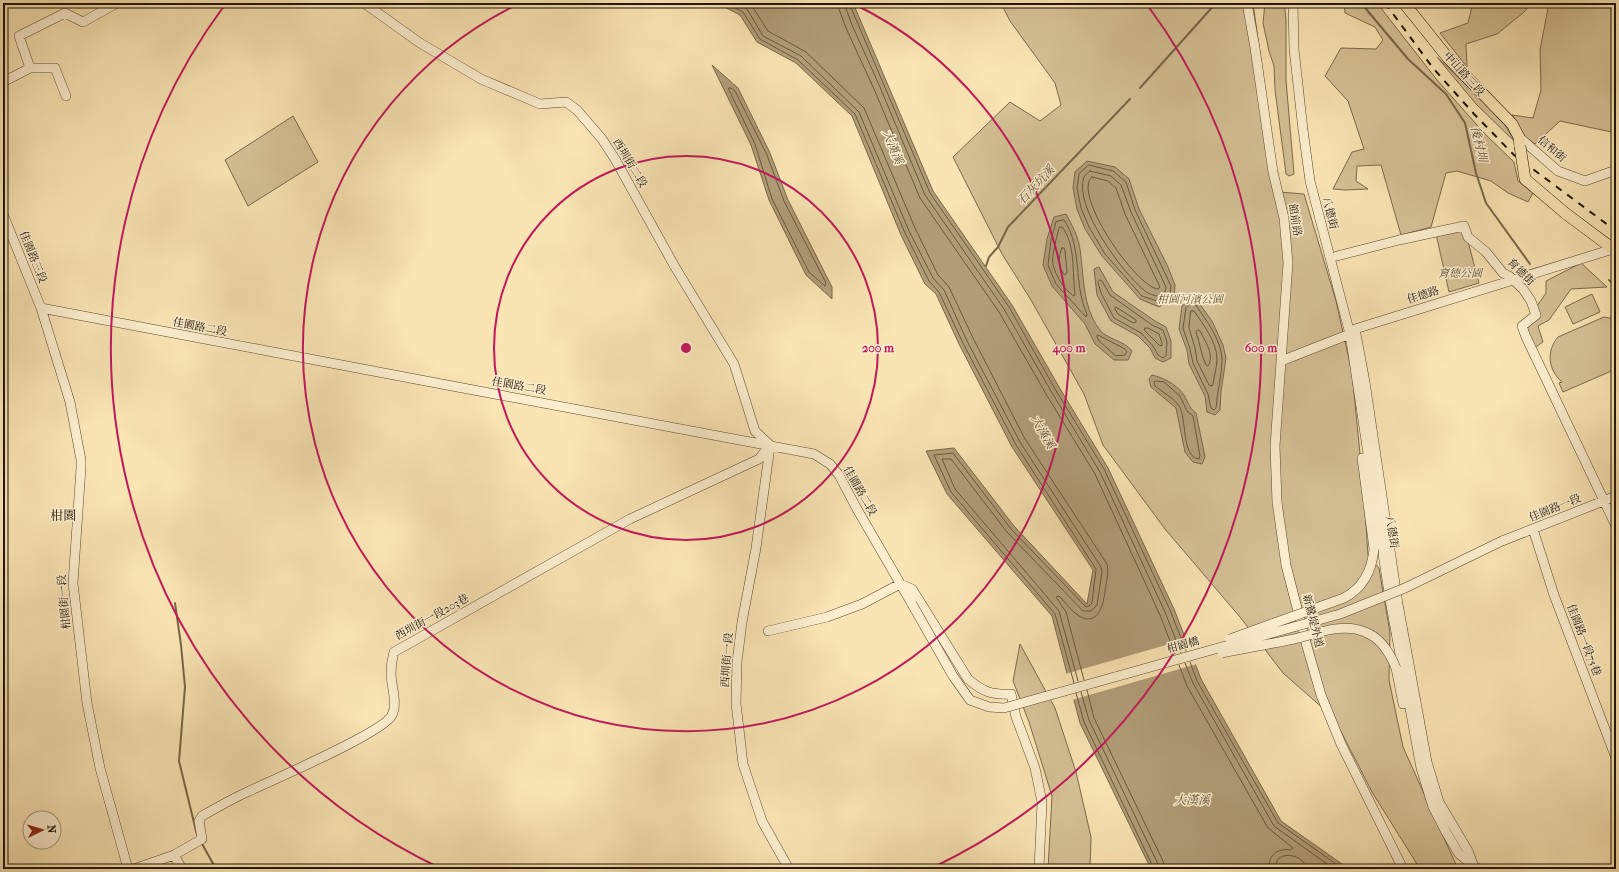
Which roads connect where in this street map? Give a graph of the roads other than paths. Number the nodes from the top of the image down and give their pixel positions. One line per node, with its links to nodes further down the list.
1 (117, 3): 6 (street)
2 (364, 3): 19 (street, 西圳街二段)
3 (1247, 3): 17 (street, 館前路)
4 (1292, 3): 16 (street, 八德街)
5 (1404, 3): 9 (main road, 中山路三段)
6 (30, 68): 7 (street); 8 (street)
7 (3, 82)
8 (66, 96)
9 (1520, 142): 10 (street, 信和街); 12 (main road, bridge)
10 (1616, 170)
11 (3, 214): 15 (street, 佳園路三段)
12 (1615, 250): 14 (street, 佳德路)
13 (1337, 256): 14 (street, 育德街)
14 (1513, 280): 16 (street, 佳德路); 21 (street, 育德街)
15 (41, 308): 19 (street, 佳園路二段); 33 (street, 柑園街一段)
16 (1353, 332): 17 (street); 18 (street, 八德街); 32 (street, 八德街)
17 (1281, 361): 38 (street, 新鶯堤外道)
18 (1357, 388): 28 (street, bridge); 30 (street, 八德街)
19 (770, 446): 25 (street, 佳園路二段); 31 (street, 西圳街一段203巷); 36 (street, 西圳街一段)
20 (1616, 496): 21 (street, 佳園路一段)
21 (1603, 501): 22 (street); 23 (street, 佳園路一段)
22 (1616, 526)
23 (1533, 529): 24 (street, 佳園路一段); 29 (street, 佳園路一段75巷)
24 (1502, 541): 28 (street, 柑園橋, bridge)
25 (900, 584): 26 (street, 佳園路二段); 27 (street); 37 (street)
26 (912, 604): 28 (street, 柑園橋, bridge)
27 (768, 631)
28 (1117, 676): 30 (street, bridge)
29 (1616, 758)
30 (1433, 807): 32 (street, 八德街)
31 (174, 855): 34 (street, 西圳街一段203巷); 35 (street)
32 (1475, 868)
33 (128, 869)
34 (134, 869)
35 (182, 869)
36 (789, 869)
37 (1039, 869)
38 (1403, 869)

